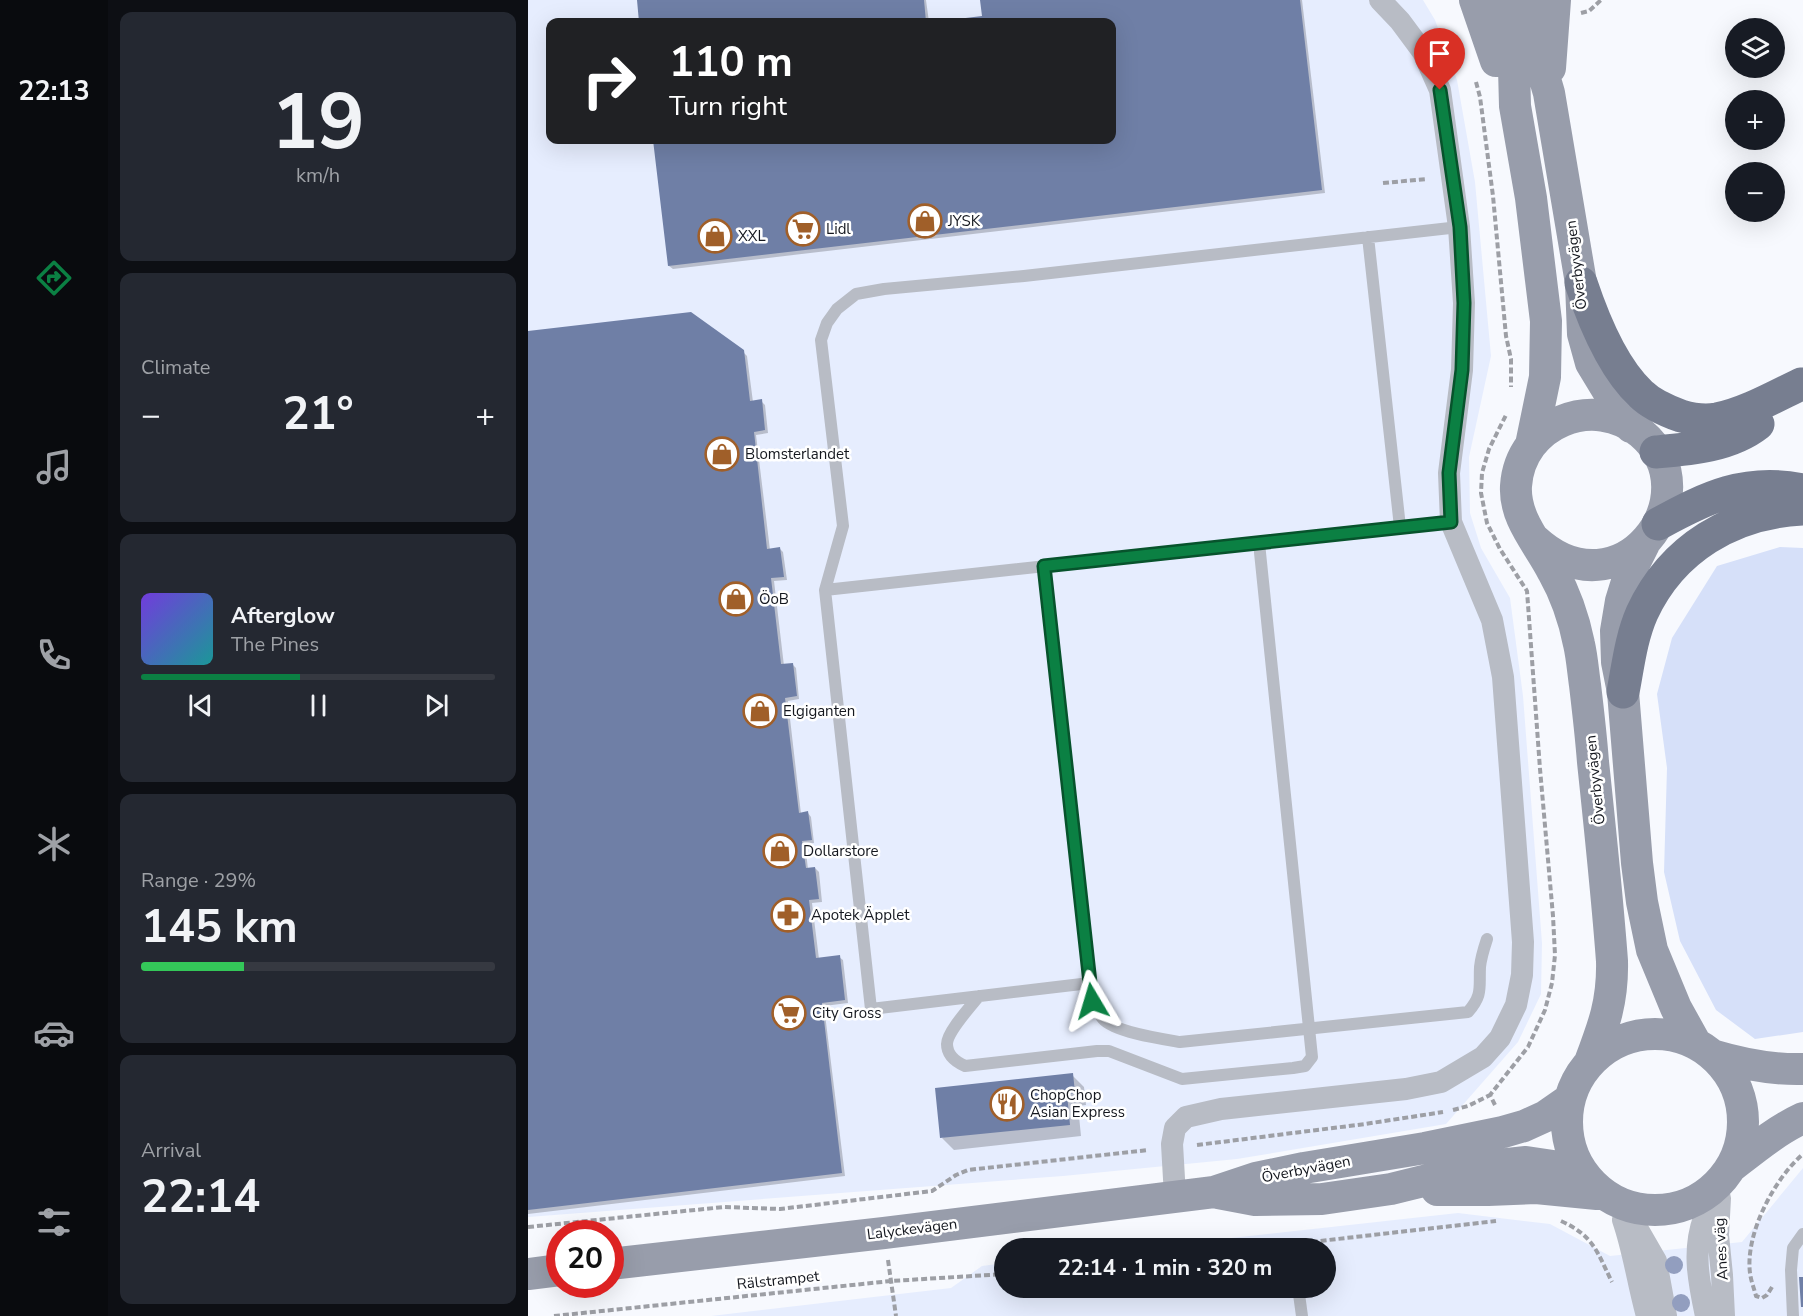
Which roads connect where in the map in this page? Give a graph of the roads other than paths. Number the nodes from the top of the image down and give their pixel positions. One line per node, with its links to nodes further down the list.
1 (1380, 0): 8 (street)
2 (1475, 0): 7 (main road, Överbyvägen)
3 (1499, 0): 7 (main road, Överbyvägen)
4 (1529, 0): 6 (main road, Överbyvägen)
5 (1565, 7): 6 (main road, Överbyvägen)
6 (1549, 93): 10 (main road, Överbyvägen)
7 (1515, 106): 13 (main road, Överbyvägen)
8 (1460, 227): 9 (lane); 17 (street)
9 (1368, 237): 18 (lane); 23 (lane)
10 (1581, 283): 11 (highway); 12 (main road, Överbyvägen)
11 (1802, 383): 14 (highway)
12 (1631, 427): 13 (main road, Överbyvägen); 14 (main road, Överbyvägen)
13 (1531, 445): 20 (main road, Överbyvägen)
14 (1656, 452): 19 (main road, Överbyvägen)
15 (1803, 490): 19 (highway)
16 (1803, 509): 24 (highway)
17 (1451, 522): 18 (lane); 37 (street)
18 (1400, 527): 21 (lane)
19 (1651, 534): 20 (main road, Överbyvägen); 24 (main road, Överbyvägen)
20 (1535, 540): 30 (main road, Överbyvägen)
21 (1259, 543): 22 (lane); 28 (lane)
22 (1044, 566): 23 (lane); 26 (lane)
23 (825, 590): 27 (lane)
24 (1623, 692): 29 (main road, Överbyvägen)
25 (1487, 939): 28 (lane)
26 (1090, 983): 27 (lane); 28 (lane)
27 (979, 996): 28 (lane)
28 (1310, 1028)
29 (1704, 1049): 30 (main road, Överbyvägen); 31 (main road, Överbyvägen); 34 (main road, Överbyvägen)
30 (1590, 1062): 32 (main road, Överbyvägen)
31 (1803, 1069)
32 (1569, 1100): 35 (main road, Överbyvägen); 36 (main road, Överbyvägen)
33 (1803, 1118): 34 (main road, Överbyvägen)
34 (1727, 1173): 35 (main road, Överbyvägen); 46 (street, Anes väg); 47 (street, Anes väg)
35 (1601, 1190): 36 (main road, Överbyvägen); 44 (street); 45 (street)
36 (1214, 1192): 37 (main road, Lalyckevägen)
37 (1175, 1196): 39 (main road, Lalyckevägen)
38 (1803, 1234): 48 (lane)
39 (624, 1262)
40 (546, 1272): 41 (main road)
41 (528, 1274)
42 (1300, 1298): 43 (lane)
43 (1302, 1316)
44 (1647, 1316)
45 (1666, 1316)
46 (1706, 1316)
47 (1724, 1316)
48 (1793, 1316)

